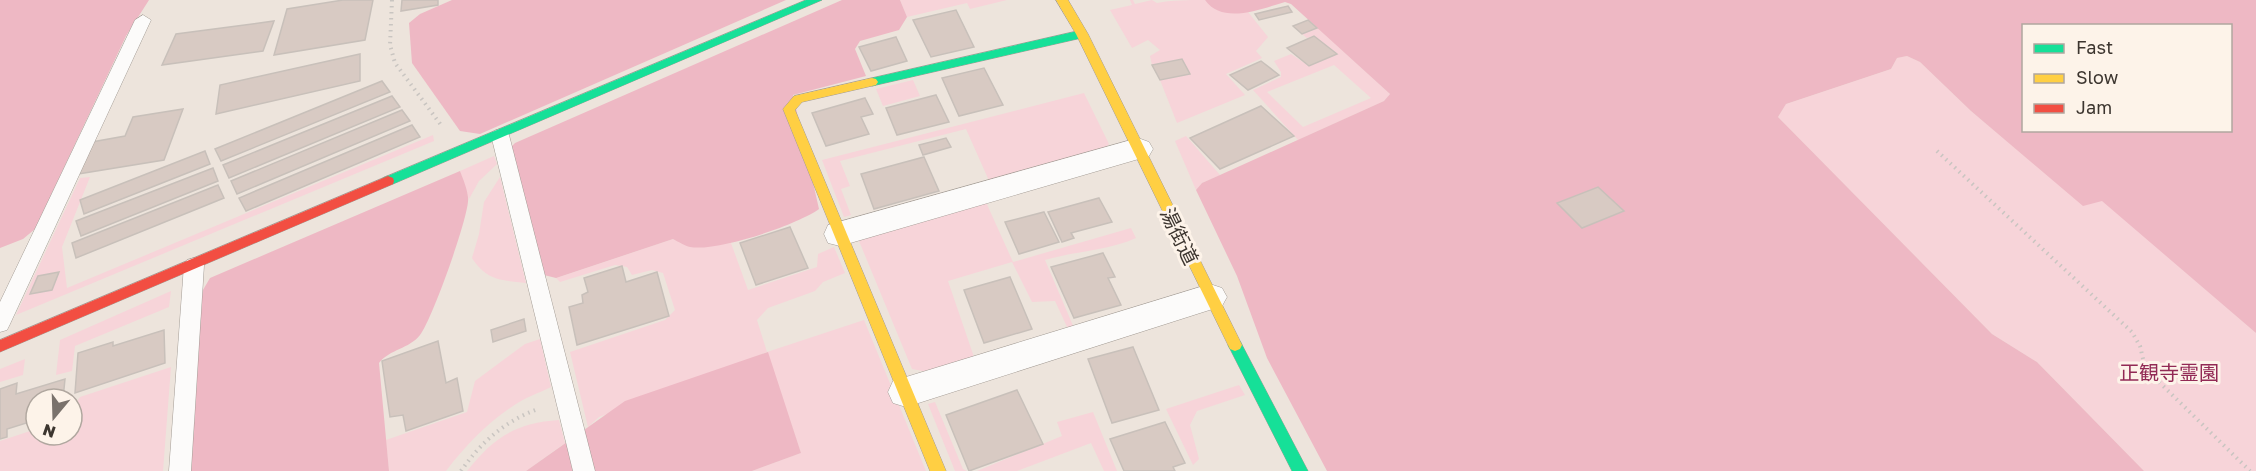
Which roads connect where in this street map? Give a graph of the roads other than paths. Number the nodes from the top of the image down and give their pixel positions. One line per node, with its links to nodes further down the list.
1 (816, 0): 5 (street)
2 (1062, 0): 4 (street, 湯街道)
3 (143, 20): 10 (lane)
4 (1082, 34): 6 (street, 湯街道); 7 (street)
5 (500, 135): 8 (street); 14 (lane)
6 (1138, 149): 7 (street); 9 (street, 湯街道)
7 (840, 234): 12 (street)
8 (194, 265): 11 (street); 13 (lane)
9 (1210, 297): 12 (street); 16 (street, 湯街道)
10 (0, 324)
11 (0, 346)
12 (906, 392): 15 (street)
13 (180, 471)
14 (584, 471)
15 (938, 471)
16 (1300, 471)

